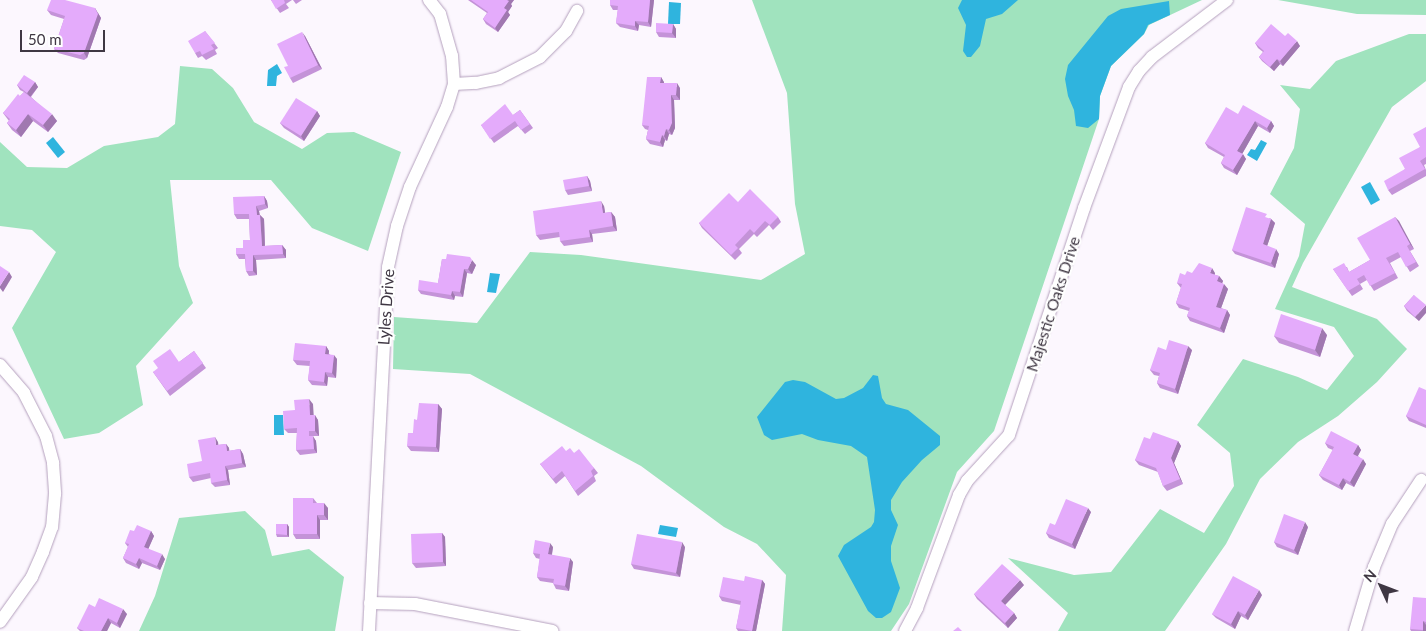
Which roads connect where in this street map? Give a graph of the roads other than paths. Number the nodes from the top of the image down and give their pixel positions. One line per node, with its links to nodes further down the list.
1 (429, 0): 4 (street, Lyles Drive)
2 (1227, 0): 11 (street, Majestic Oaks Drive)
3 (577, 11): 4 (street)
4 (454, 84): 7 (street, Lyles Drive)
5 (0, 365): 8 (street)
6 (1421, 480): 12 (street)
7 (370, 603): 9 (street, Lyles Drive); 10 (street)
8 (0, 622)
9 (369, 631)
10 (552, 631)
11 (905, 631)
12 (1355, 631)

